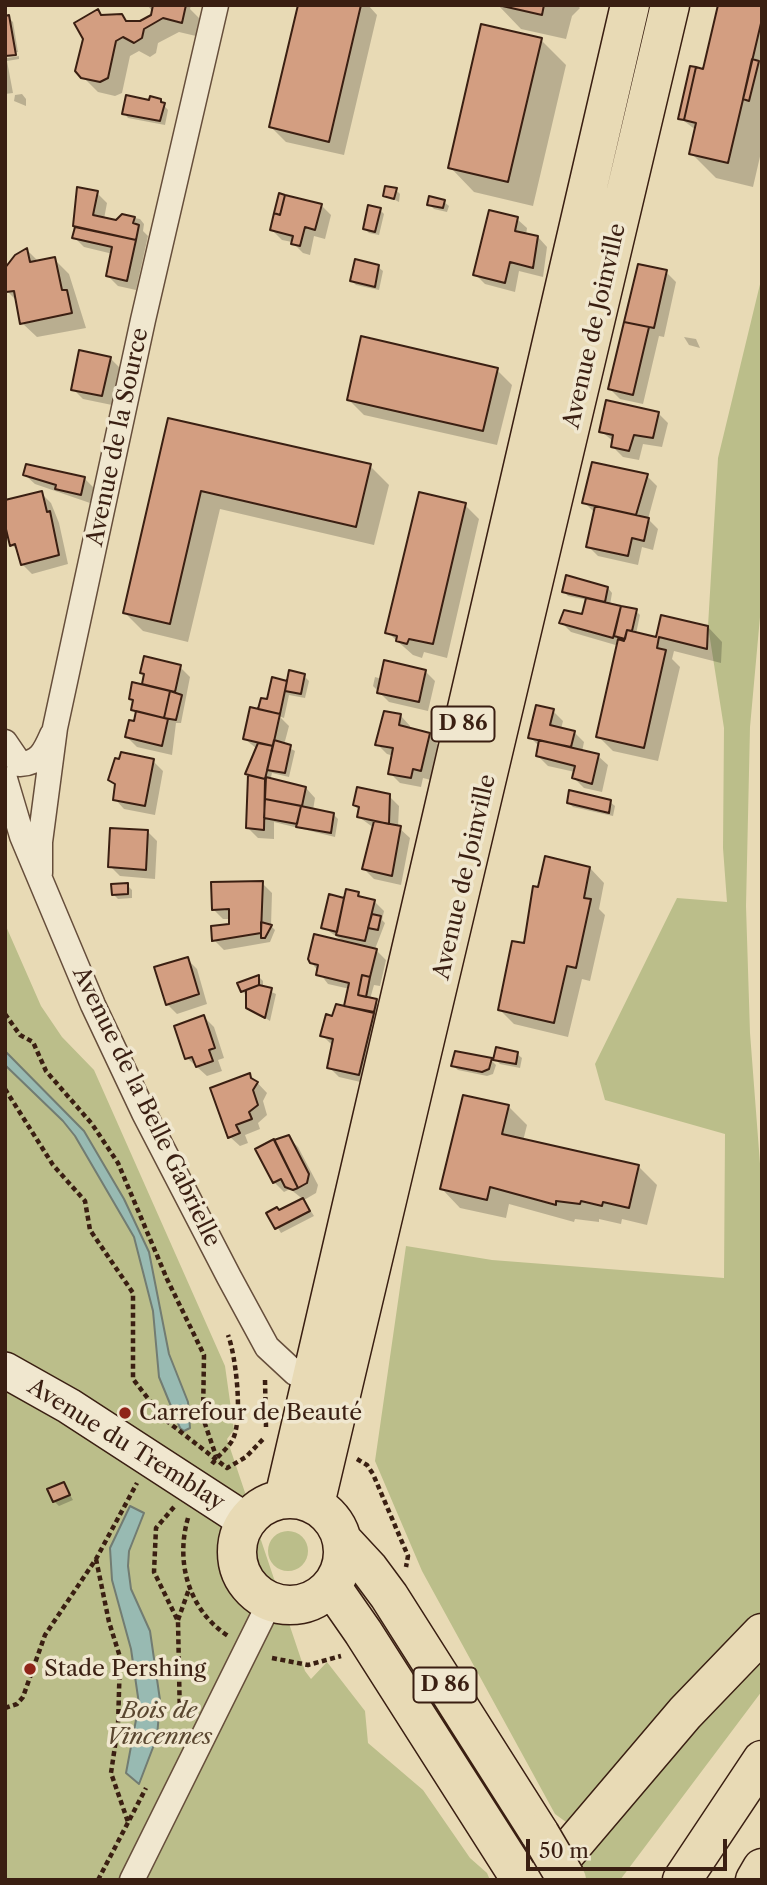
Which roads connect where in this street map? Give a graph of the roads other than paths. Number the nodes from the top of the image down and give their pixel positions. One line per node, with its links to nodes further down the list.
1 (216, 5): 4 (street, Avenue de la Source)
2 (630, 5): 9 (main road, Avenue de Joinville / D 86)
3 (670, 5): 9 (main road, Avenue de Joinville / D 86)
4 (55, 728): 5 (street); 7 (street, Avenue de la Source)
5 (5, 743)
6 (5, 779): 7 (street, Avenue de la Belle Gabrielle)
7 (40, 873): 9 (street, Avenue de la Belle Gabrielle)
8 (5, 1370): 11 (main road, Avenue du Tremblay)
9 (327, 1385): 10 (main road, Avenue de Joinville / D 86)
10 (300, 1501): 11 (main road); 12 (main road)
11 (246, 1521): 14 (main road)
12 (343, 1541): 13 (main road); 20 (main road, D 86, bridge)
13 (331, 1586): 14 (main road); 18 (main road, D 86)
14 (270, 1602): 19 (street)
15 (762, 1633): 18 (main road)
16 (762, 1759): 21 (main road)
17 (762, 1868): 22 (main road)
18 (525, 1875)
19 (132, 1880)
20 (568, 1880)
21 (682, 1880)
22 (755, 1880)

